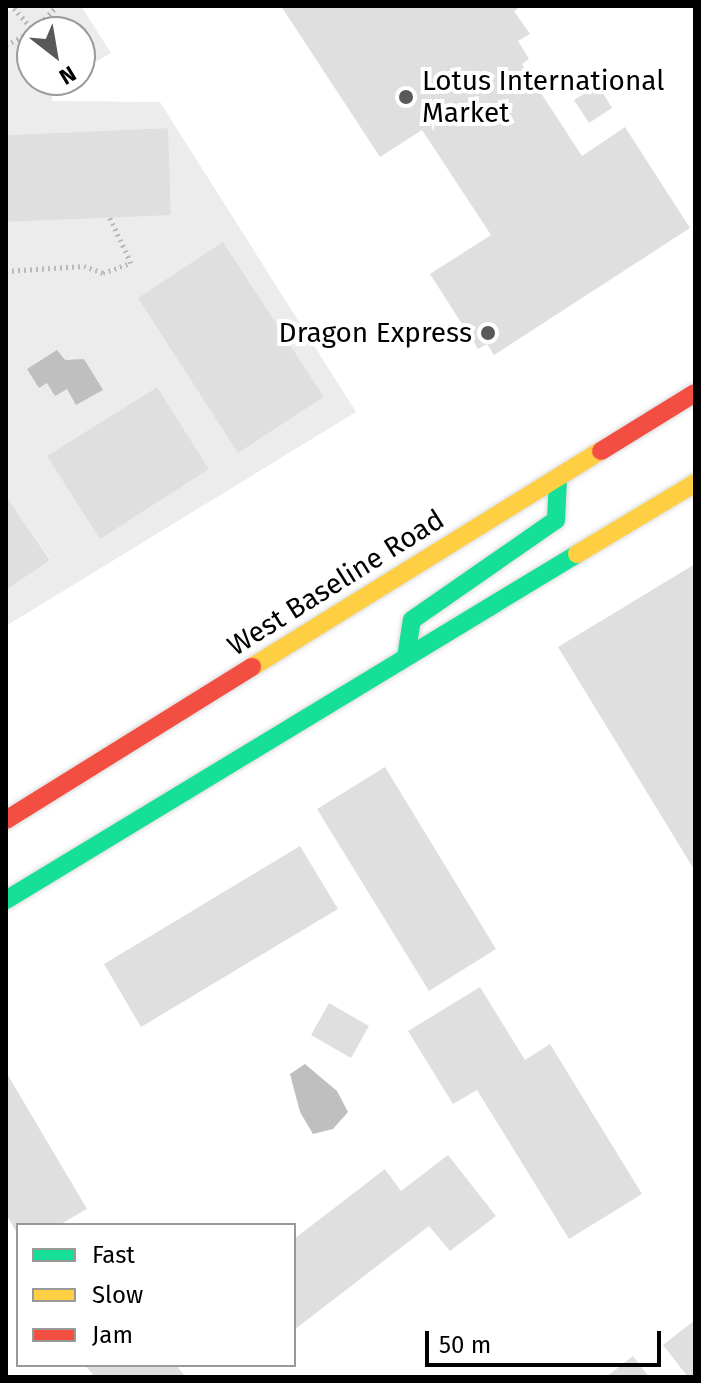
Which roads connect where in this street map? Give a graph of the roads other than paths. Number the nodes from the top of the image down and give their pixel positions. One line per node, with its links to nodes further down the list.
1 (695, 393): 2 (main road, West Baseline Road)
2 (558, 478): 4 (main road); 5 (main road, West Baseline Road)
3 (695, 483): 4 (main road)
4 (406, 657): 6 (main road)
5 (6, 820)
6 (6, 900)

